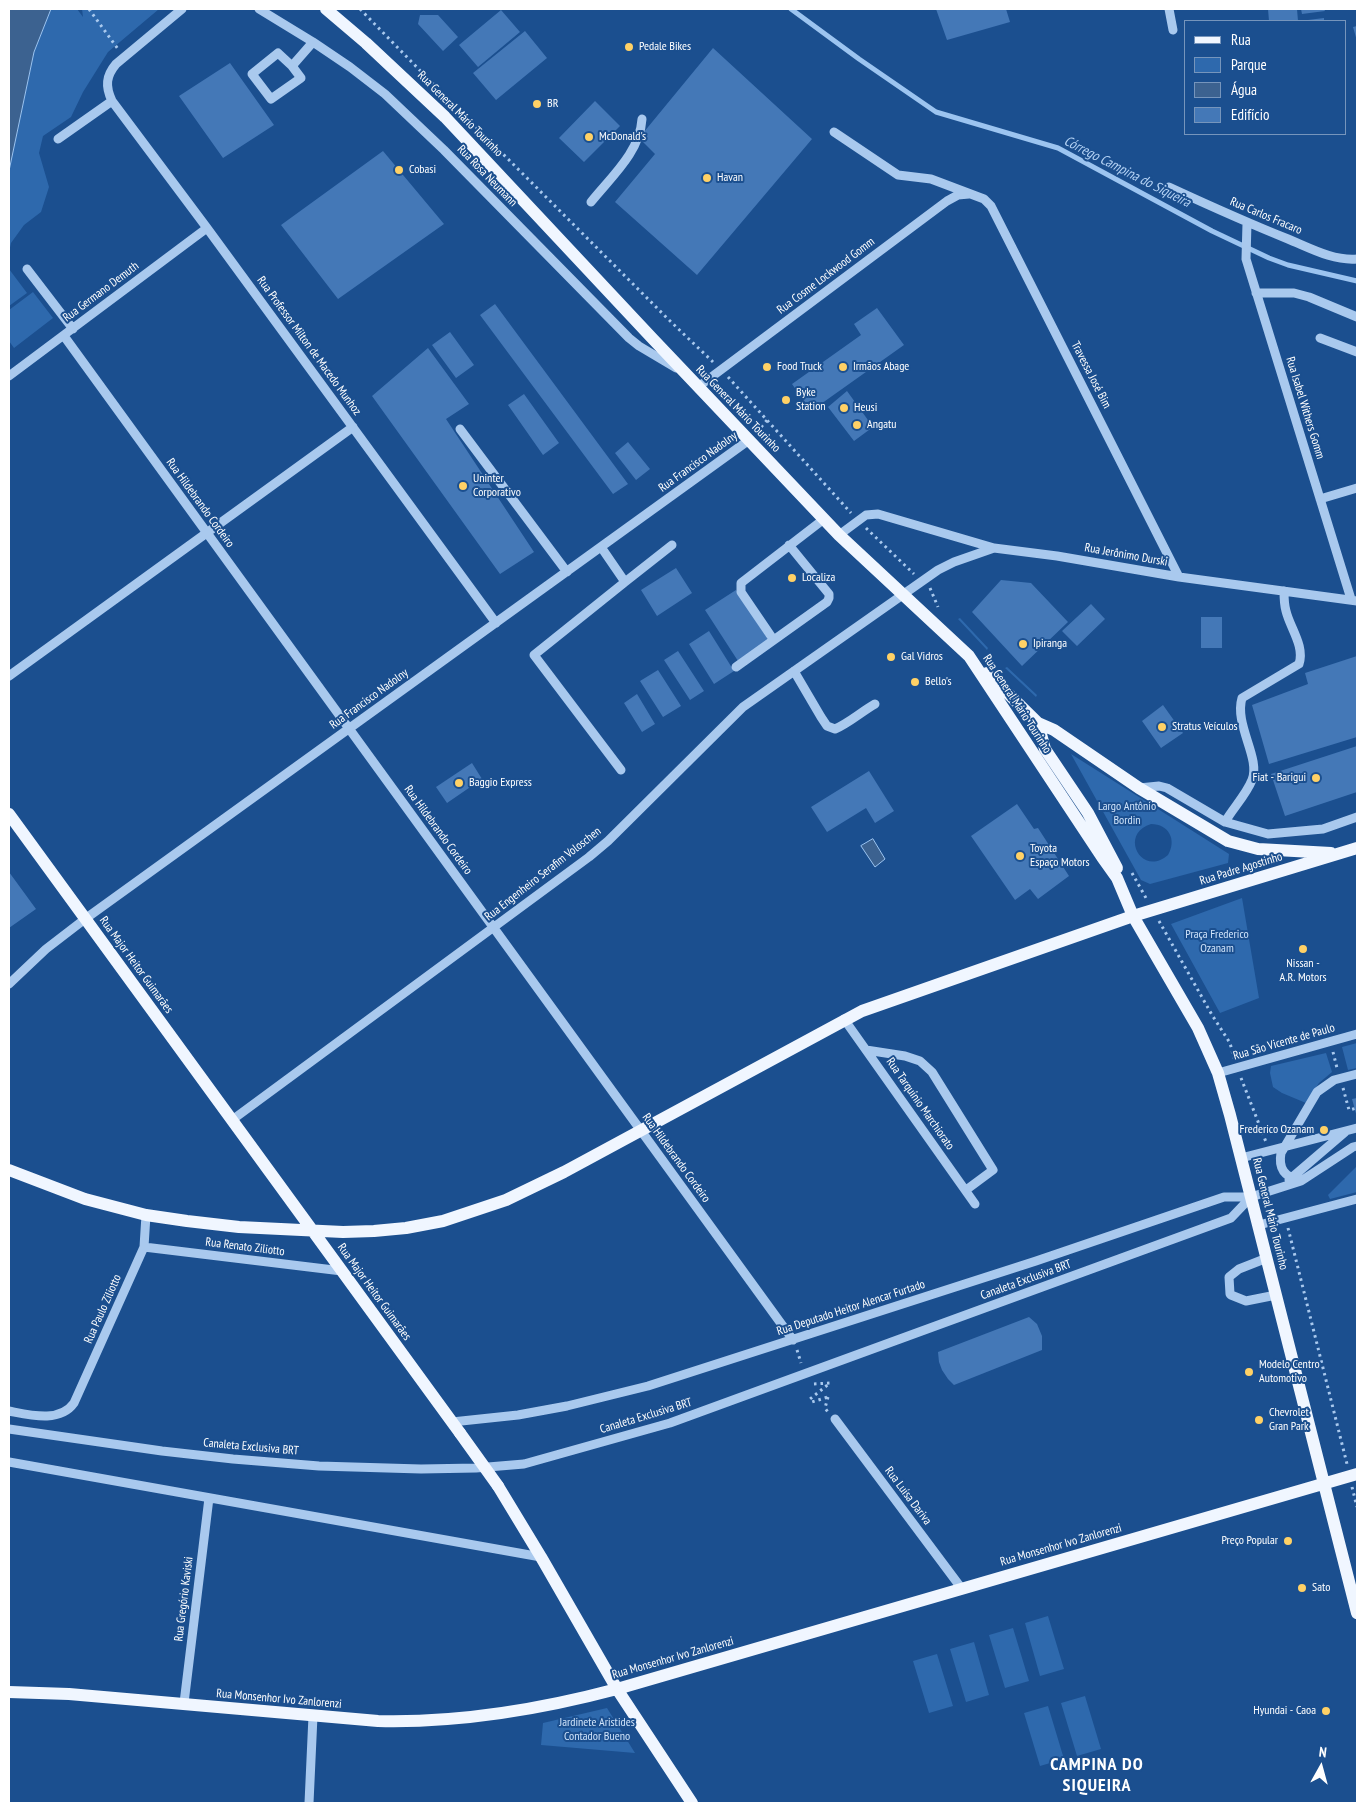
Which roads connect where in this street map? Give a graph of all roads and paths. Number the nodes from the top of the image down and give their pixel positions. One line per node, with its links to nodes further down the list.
1 (182, 9): 12 (street, Rua Professor Milton de Macedo Munhoz)
2 (259, 9): 8 (street, Rua Rosa Neumann)
3 (326, 9): 31 (main road, Rua General Mário Tourinho)
4 (360, 9): 11 (path)
5 (1169, 9): 7 (street)
6 (89, 10): 9 (path)
7 (1173, 30)
8 (313, 42): 10 (street); 31 (street, Rua Rosa Neumann)
9 (116, 46)
10 (292, 66): 10 (street)
11 (445, 96)
12 (112, 101): 16 (street); 21 (street, Rua Professor Milton de Macedo Munhoz)
13 (642, 119): 19 (street)
14 (472, 123): 30 (path)
15 (834, 132): 18 (street, Travessa José Bim)
16 (58, 139)
17 (1169, 187): 20 (street, Rua Carlos Fracaro)
18 (972, 194): 30 (street, Rua Cosme Lockwood Gomm); 48 (street, Travessa José Bim)
19 (591, 202)
20 (1247, 223): 22 (street, Rua Carlos Fracaro); 24 (street, Rua Isabel Withers Gomm)
21 (207, 228): 26 (street, Rua Germano Demuth); 34 (street, Rua Professor Milton de Macedo Munhoz)
22 (1357, 259)
23 (27, 268): 26 (street)
24 (1256, 293): 25 (street); 38 (street, Rua Isabel Withers Gomm)
25 (1357, 317)
26 (72, 329): 27 (street, Rua Germano Demuth)
27 (64, 336): 32 (street, Rua Germano Demuth); 41 (street, Rua Hildebrando Cordeiro)
28 (1320, 338): 29 (street)
29 (1357, 352)
30 (721, 369): 33 (street, Rua Cosme Lockwood Gomm); 40 (path)
31 (685, 373): 33 (main road, Rua General Mário Tourinho)
32 (9, 376)
33 (698, 386): 36 (main road, Rua General Mário Tourinho)
34 (352, 427): 41 (street); 53 (street, Rua Professor Milton de Macedo Munhoz)
35 (460, 429): 47 (street)
36 (749, 440): 39 (main road, Rua General Mário Tourinho); 45 (street, Rua Francisco Nadolny)
37 (1357, 488): 38 (street)
38 (1320, 499): 52 (street, Rua Isabel Withers Gomm)
39 (824, 519): 42 (main road, Rua General Mário Tourinho); 44 (street)
40 (858, 520): 42 (street); 46 (street)
41 (207, 533): 58 (street); 61 (street, Rua Hildebrando Cordeiro)
42 (840, 536): 51 (main road, Rua General Mário Tourinho)
43 (672, 545): 49 (street)
44 (789, 545): 54 (street); 54 (street)
45 (601, 547): 47 (street, Rua Francisco Nadolny); 49 (street)
46 (994, 548): 48 (street, Rua Jerônimo Durski); 51 (street, Rua Jerônimo Durski)
47 (568, 572): 53 (street, Rua Francisco Nadolny)
48 (1180, 577): 50 (street, Rua Jerônimo Durski)
49 (625, 582): 62 (street)
50 (1284, 590): 52 (street, Rua Jerônimo Durski); 66 (street)
51 (902, 594): 55 (main road, Rua General Mário Tourinho); 57 (street, Rua Engenheiro Serafim Voloschen)
52 (1354, 600)
53 (496, 623): 61 (street, Rua Francisco Nadolny)
54 (773, 639): 56 (street)
55 (969, 656): 60 (main road); 69 (main road, Rua General Mário Tourinho)
56 (736, 667)
57 (794, 671): 59 (street); 72 (street, Rua Engenheiro Serafim Voloschen)
58 (9, 676)
59 (875, 704)
60 (1038, 723): 63 (main road); 69 (main road)
61 (349, 729): 71 (street, Rua Francisco Nadolny); 72 (street, Rua Hildebrando Cordeiro)
62 (621, 770)
63 (1139, 788): 66 (street); 68 (main road)
64 (9, 814): 71 (main road, Rua Major Heitor Guimarães)
65 (1357, 817): 66 (street)
66 (1225, 822)
67 (1357, 848): 68 (main road, Rua Padre Agostinho)
68 (1341, 853): 70 (main road, Rua Padre Agostinho)
69 (1117, 878): 70 (main road, Rua General Mário Tourinho)
70 (1133, 916): 74 (main road, Rua Padre Agostinho); 77 (main road, Rua General Mário Tourinho)
71 (86, 919): 73 (street, Rua Francisco Nadolny); 79 (main road, Rua Major Heitor Guimarães)
72 (494, 928): 79 (street, Rua Engenheiro Serafim Voloschen); 81 (street, Rua Hildebrando Cordeiro)
73 (9, 984)
74 (844, 1019): 76 (street, Rua Tarquínio Marchiorato); 81 (main road, Rua Padre Agostinho)
75 (1357, 1034): 77 (street, Rua São Vicente de Paulo)
76 (866, 1050): 90 (street, Rua Tarquínio Marchiorato); 90 (street)
77 (1218, 1073): 85 (main road, Rua General Mário Tourinho)
78 (1357, 1074): 84 (street)
79 (232, 1120): 96 (main road, Rua Major Heitor Guimarães)
80 (1357, 1128): 82 (street)
81 (641, 1130): 96 (main road, Rua Padre Agostinho); 101 (street, Rua Hildebrando Cordeiro)
82 (1348, 1130): 84 (street); 87 (street)
83 (1357, 1146): 88 (street)
84 (1285, 1147): 85 (street); 87 (street)
85 (1241, 1158): 91 (main road, Rua General Mário Tourinho)
86 (9, 1170): 94 (main road, Rua Padre Agostinho)
87 (1291, 1179): 88 (street); 89 (street)
88 (1301, 1181): 89 (street)
89 (1279, 1189): 91 (street)
90 (966, 1190): 93 (street, Rua Tarquínio Marchiorato)
91 (1251, 1197): 95 (main road, Rua General Mário Tourinho); 101 (street, Rua Deputado Heitor Alencar Furtado); 102 (street, Canaleta Exclusiva BRT)
92 (1357, 1199): 95 (street)
93 (975, 1204)
94 (146, 1215): 96 (main road, Rua Padre Agostinho); 97 (street, Rua Paulo Ziliotto)
95 (1259, 1225): 98 (main road, Rua General Mário Tourinho)
96 (313, 1231): 99 (main road, Rua Major Heitor Guimarães)
97 (144, 1247): 99 (street, Rua Renato Ziliotto); 104 (street, Rua Paulo Ziliotto)
98 (1267, 1258): 100 (main road, Rua General Mário Tourinho); 100 (street)
99 (342, 1271): 106 (main road, Rua Major Heitor Guimarães)
100 (1276, 1295): 110 (main road, Rua General Mário Tourinho)
101 (793, 1340): 102 (path); 106 (street, Rua Deputado Heitor Alencar Furtado)
102 (805, 1374): 103 (path); 107 (street, Canaleta Exclusiva BRT)
103 (828, 1396)
104 (9, 1412)
105 (835, 1419): 113 (street, Rua Luísa Dariva)
106 (452, 1422): 112 (main road, Rua Major Heitor Guimarães, bridge)
107 (9, 1429)
108 (9, 1462): 111 (street)
109 (1357, 1474): 110 (main road, Rua Monsenhor Ivo Zanlorenzi)
110 (1324, 1483): 113 (main road, Rua Monsenhor Ivo Zanlorenzi); 114 (main road, Rua General Mário Tourinho)
111 (209, 1498): 112 (street); 117 (street, Rua Gregório Kaviski)
112 (541, 1557): 115 (main road, Rua Major Heitor Guimarães)
113 (962, 1588): 115 (main road, Rua Monsenhor Ivo Zanlorenzi)
114 (1357, 1613)
115 (617, 1688): 118 (main road, Rua Monsenhor Ivo Zanlorenzi); 120 (main road, Rua Major Heitor Guimarães)
116 (9, 1692): 117 (main road, Rua Monsenhor Ivo Zanlorenzi)
117 (184, 1703): 118 (main road, Rua Monsenhor Ivo Zanlorenzi)
118 (312, 1716): 119 (street)
119 (309, 1803)
120 (692, 1803)

